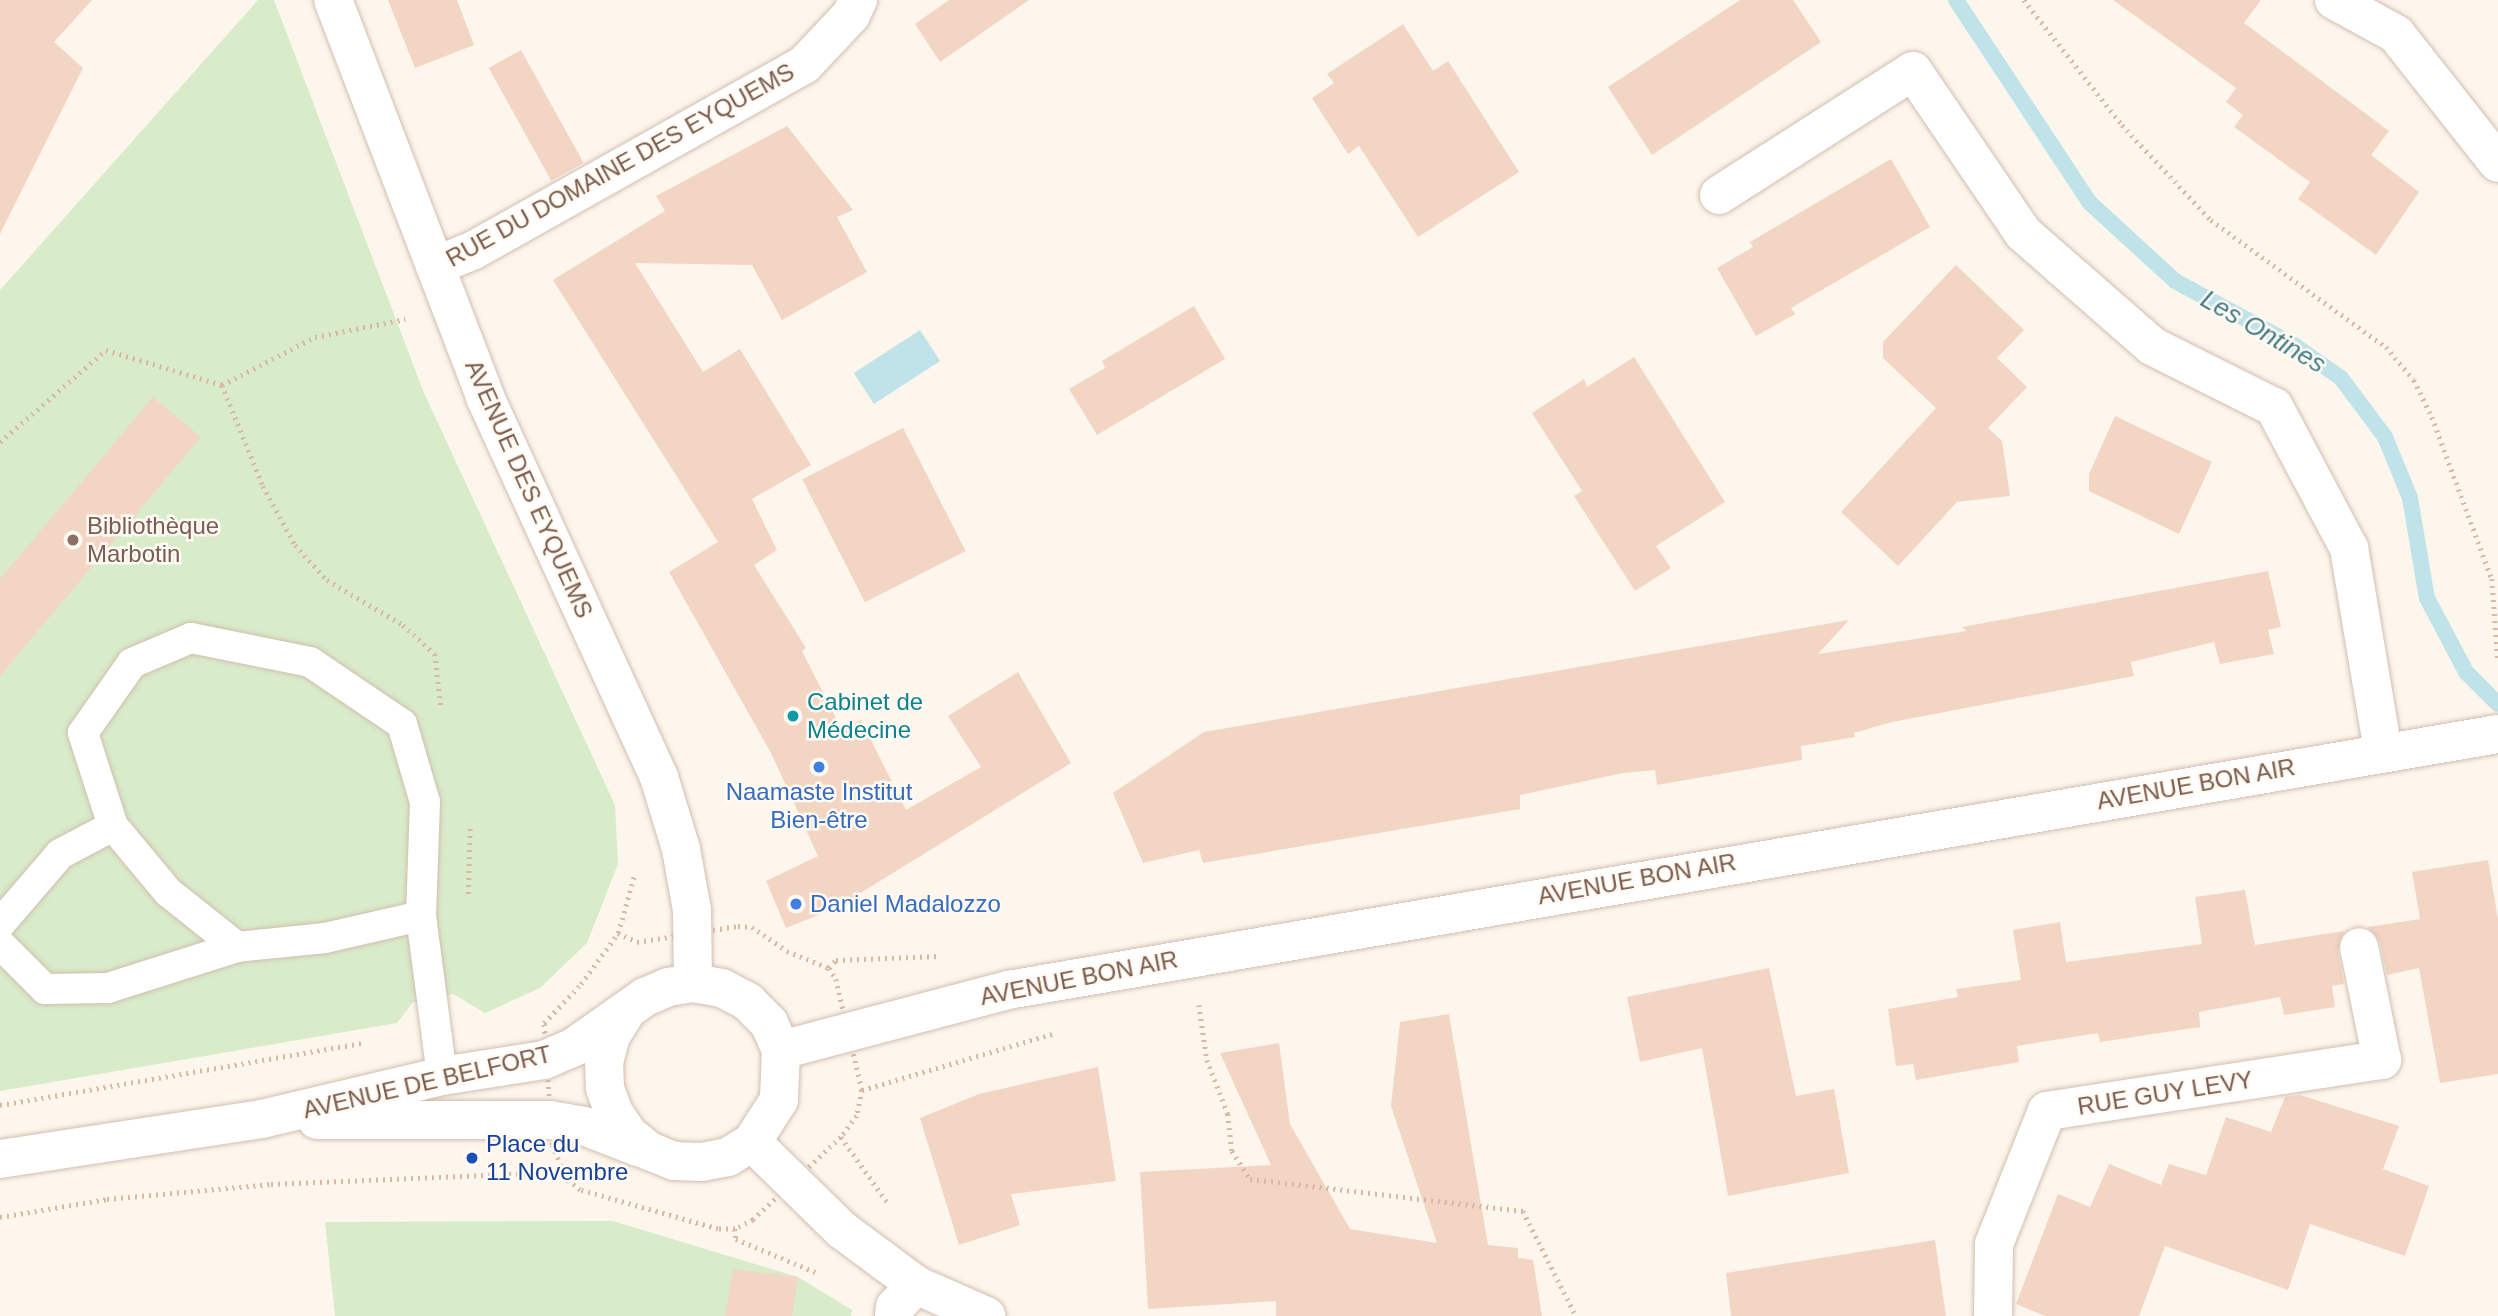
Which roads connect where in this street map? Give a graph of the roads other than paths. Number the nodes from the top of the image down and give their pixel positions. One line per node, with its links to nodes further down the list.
1 (333, 0): 6 (street, AVENUE DES EYQUEMS)
2 (858, 0): 6 (street, RUE DU DOMAINE DES EYQUEMS)
3 (2334, 0): 4 (street)
4 (2498, 163)
5 (1719, 195): 8 (street)
6 (435, 266): 15 (street, AVENUE DES EYQUEMS)
7 (2484, 736): 8 (street, AVENUE BON AIR)
8 (2383, 752): 17 (street, AVENUE BON AIR)
9 (113, 826): 10 (lane); 11 (lane); 13 (lane)
10 (421, 916): 13 (lane); 18 (lane)
11 (0, 924)
12 (0, 944): 13 (lane)
13 (237, 947)
14 (2360, 947): 26 (street, RUE GUY LEVY)
15 (693, 983): 16 (street); 17 (street)
16 (625, 1014): 18 (street, AVENUE DE BELFORT); 21 (street)
17 (781, 1050): 20 (street)
18 (442, 1076): 19 (street, AVENUE DE BELFORT)
19 (262, 1119): 21 (street, AVENUE DE BELFORT); 22 (street, AVENUE DE BELFORT)
20 (752, 1142): 21 (street); 23 (street)
21 (649, 1151)
22 (0, 1160)
23 (916, 1285): 24 (street); 25 (street)
24 (894, 1316)
25 (986, 1316)
26 (1993, 1316)

